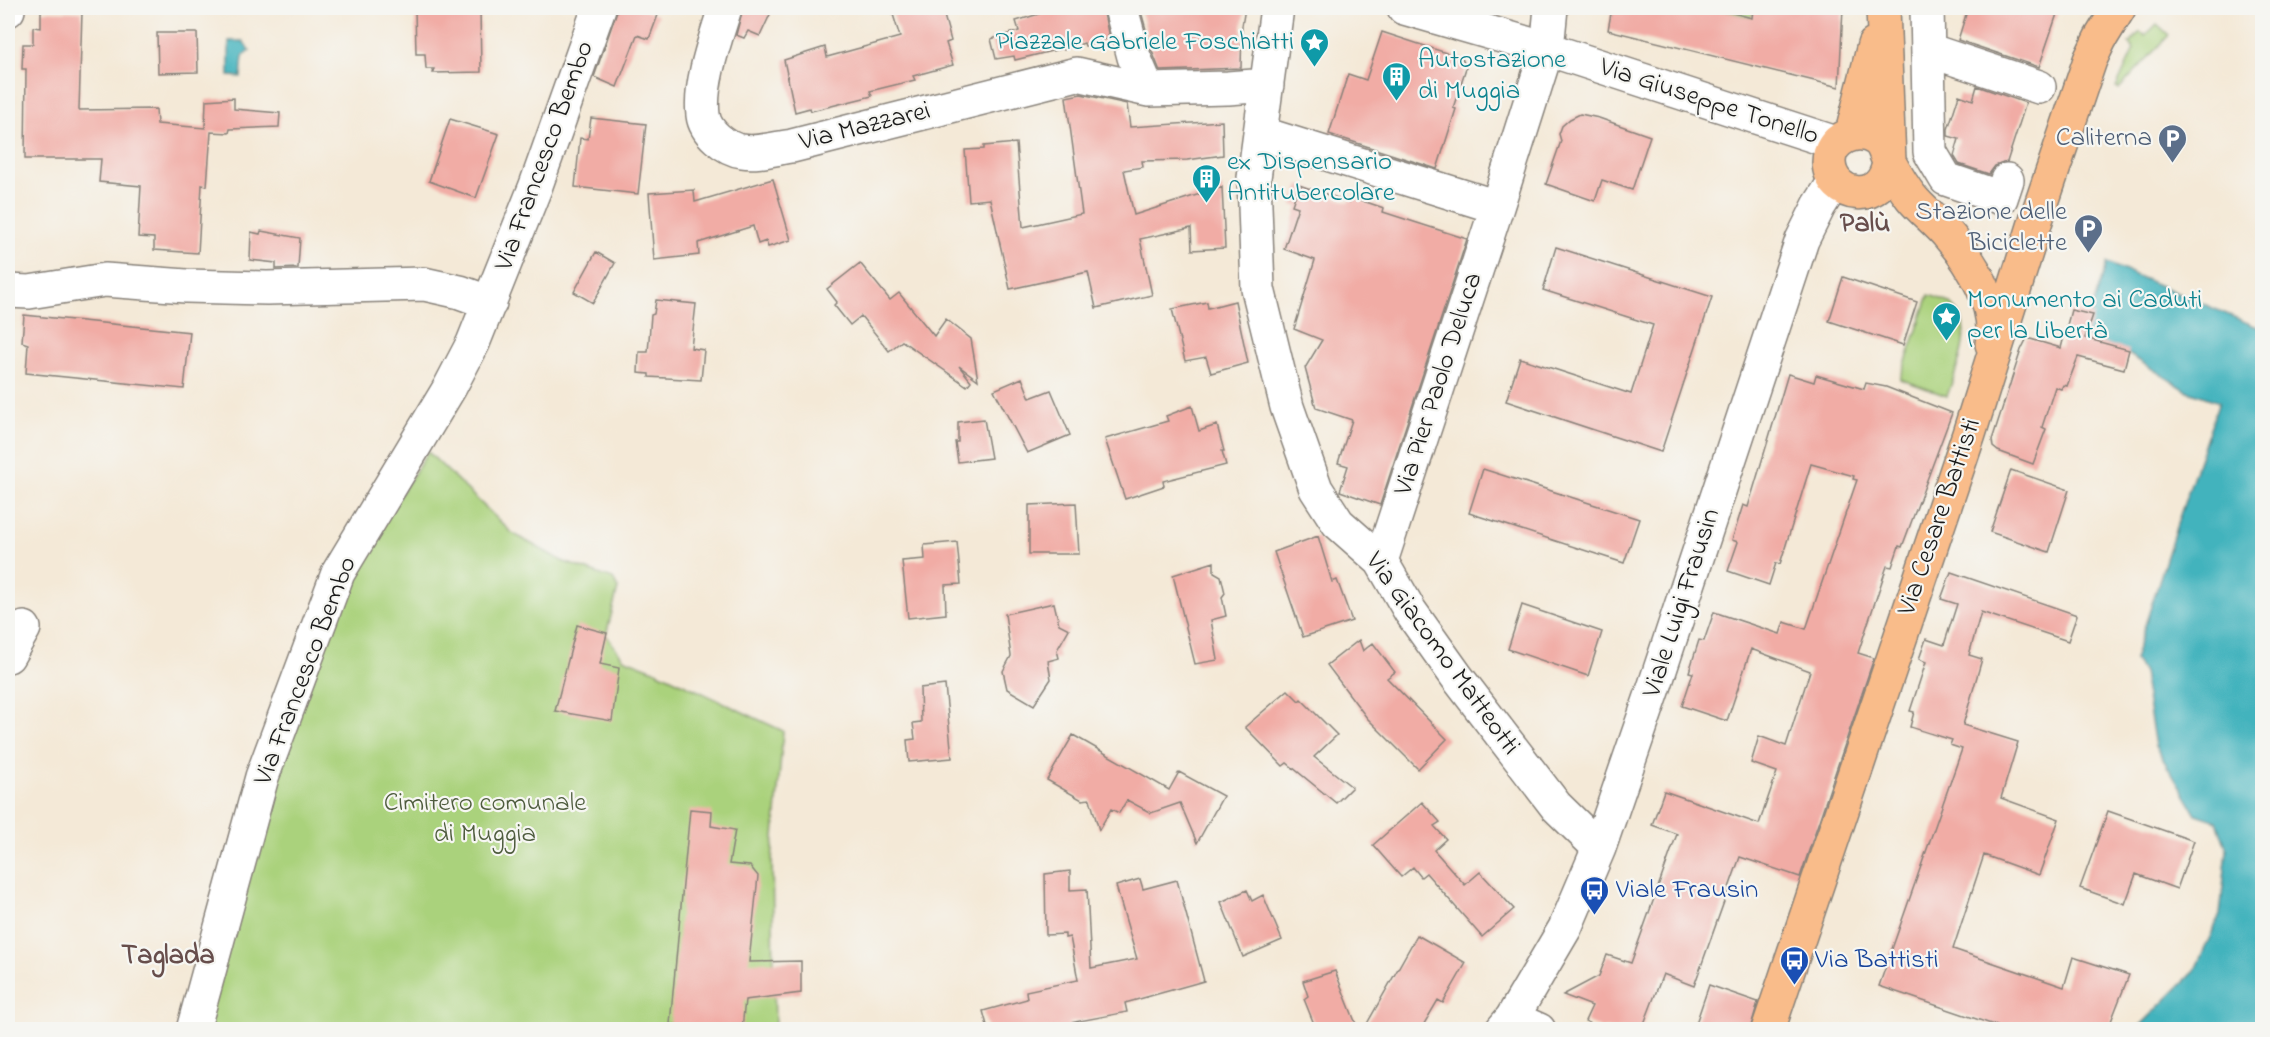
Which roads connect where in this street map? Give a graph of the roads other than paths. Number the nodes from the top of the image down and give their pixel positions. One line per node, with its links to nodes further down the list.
1 (599, 8): 22 (street, Via Francesco Bembo)
2 (725, 8): 14 (street, Via Mazzarei)
3 (1121, 8): 14 (street)
4 (1277, 8): 12 (street)
5 (1404, 8): 10 (street, Via Giuseppe Tonello)
6 (1551, 8): 10 (street, Via Pier Paolo Deluca)
7 (1883, 8): 16 (main road); 17 (main road)
8 (1927, 8): 11 (street)
9 (2120, 8): 23 (main road, Via Cesare Battisti)
10 (1548, 49): 16 (street, Via Giuseppe Tonello); 20 (street, Via Pier Paolo Deluca)
11 (1928, 51): 13 (street); 18 (street)
12 (1267, 85): 14 (street, Via Mazzarei); 15 (street)
13 (2039, 87)
14 (1148, 90)
15 (1260, 133): 20 (street); 24 (street, Via Giacomo Matteotti)
16 (1844, 138): 17 (main road); 19 (main road)
17 (1889, 161): 19 (main road); 23 (main road)
18 (2007, 180)
19 (1835, 181): 27 (street, Viale Luigi Frausin)
20 (1497, 207): 24 (street, Via Pier Paolo Deluca)
21 (8, 291): 22 (street, Via Francesco Bembo)
22 (490, 303): 29 (street, Via Francesco Bembo)
23 (1984, 390): 30 (main road, Via Cesare Battisti)
24 (1381, 561): 27 (street, Via Giacomo Matteotti)
25 (24, 628): 26 (street)
26 (8, 656)
27 (1599, 848): 28 (street, Viale Luigi Frausin)
28 (1517, 1026)
29 (193, 1029)
30 (1768, 1029)

